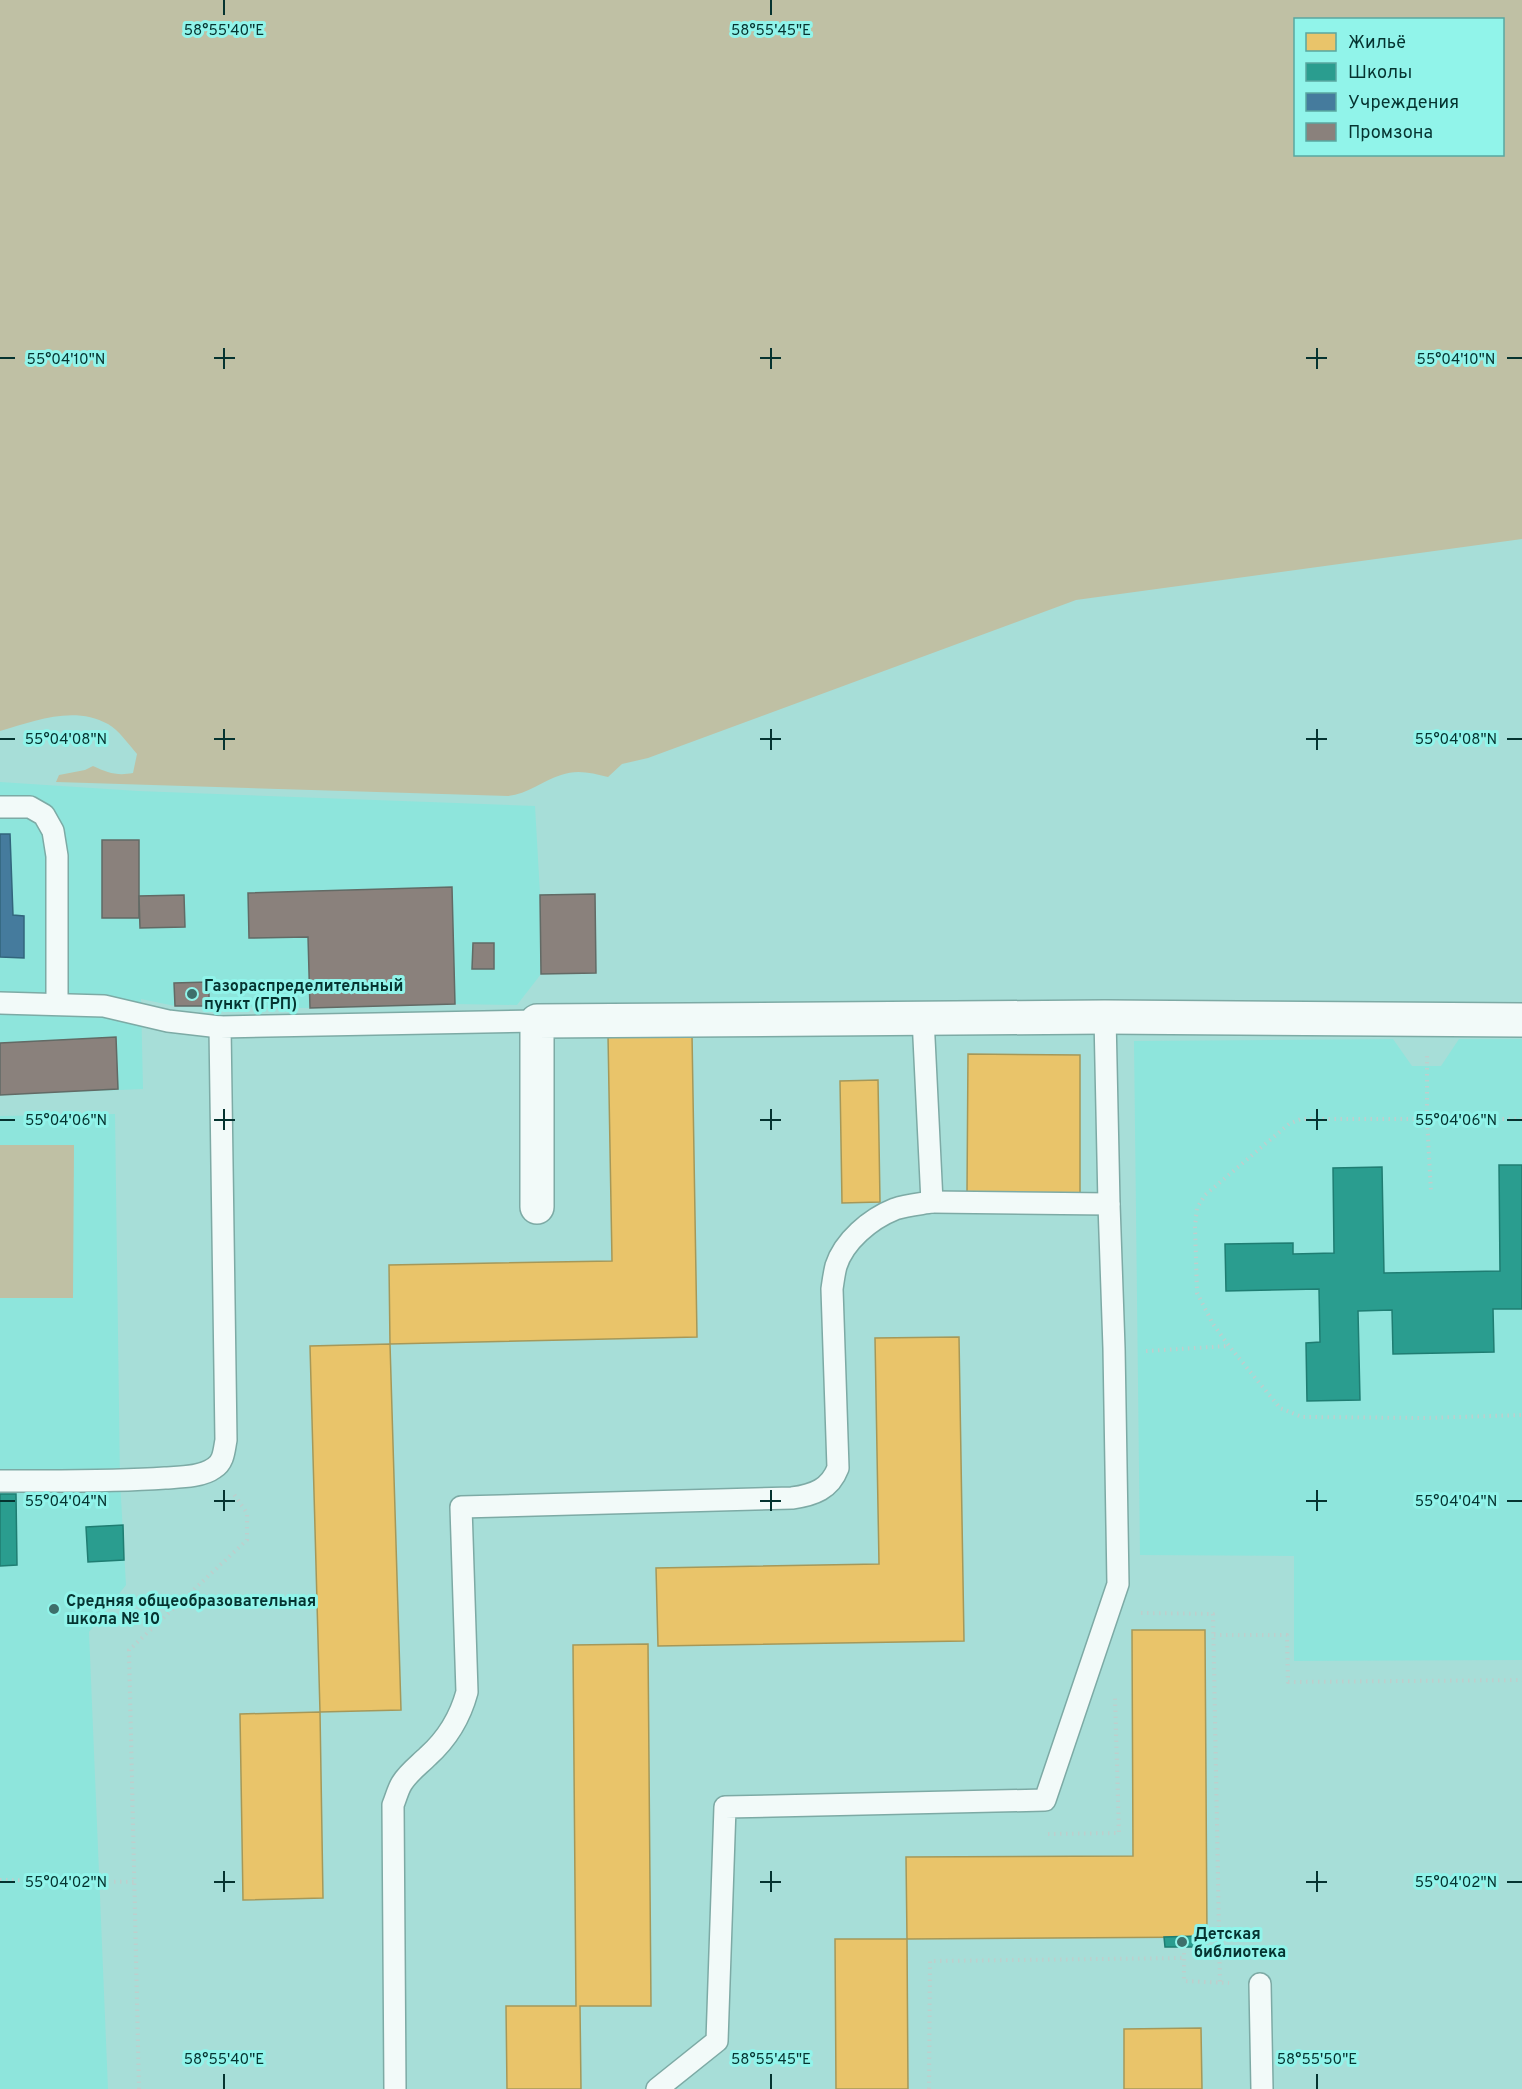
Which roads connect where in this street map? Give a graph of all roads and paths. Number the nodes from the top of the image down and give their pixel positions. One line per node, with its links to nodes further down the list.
1 (0, 807): 3 (lane)
2 (0, 1003): 3 (lane)
3 (57, 1004): 9 (lane)
4 (1105, 1017): 5 (street); 6 (street); 14 (lane)
5 (923, 1018): 8 (street); 13 (lane)
6 (1431, 1019): 7 (street); 10 (path)
7 (1522, 1020)
8 (537, 1022): 9 (lane); 15 (street)
9 (220, 1027): 19 (lane)
10 (1427, 1119): 11 (path); 12 (path); 16 (path)
11 (1522, 1119)
12 (1431, 1192)
13 (932, 1202): 14 (lane); 33 (lane)
14 (1108, 1204): 17 (lane)
15 (537, 1207)
16 (1229, 1346): 17 (path); 18 (path)
17 (1114, 1348): 34 (lane)
18 (1522, 1415)
19 (215, 1468): 20 (lane); 27 (path)
20 (0, 1481)
21 (1134, 1613): 22 (path)
22 (1214, 1635): 23 (path); 30 (path)
23 (1522, 1680)
24 (1114, 1694): 25 (path)
25 (1048, 1834)
26 (0, 1880): 27 (path)
27 (135, 1882): 32 (path)
28 (1184, 1947): 29 (path)
29 (1184, 1958): 30 (path); 35 (path)
30 (1220, 1982): 31 (path)
31 (1260, 1984): 36 (lane)
32 (139, 2089)
33 (395, 2089)
34 (657, 2089)
35 (929, 2089)
36 (1262, 2089)

